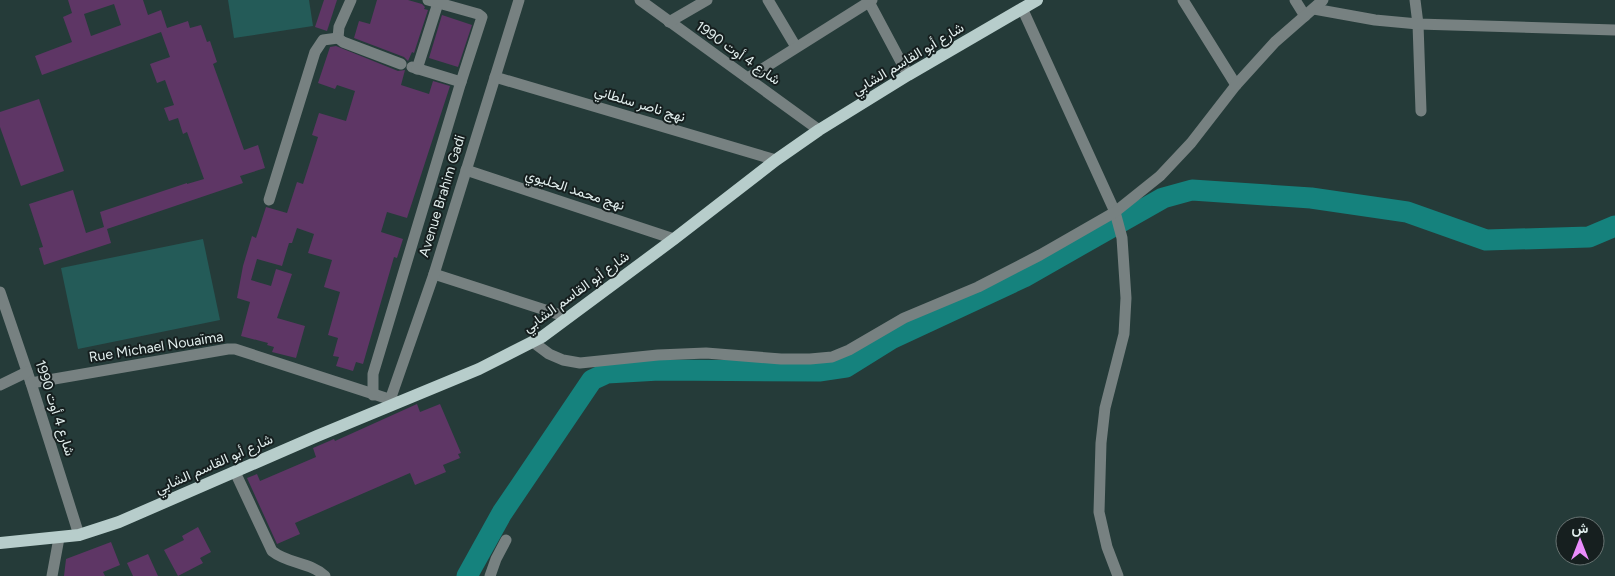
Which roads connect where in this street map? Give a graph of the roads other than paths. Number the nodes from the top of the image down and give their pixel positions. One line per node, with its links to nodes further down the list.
1 (350, 0): 18 (street)
2 (519, 0): 22 (street, Avenue Brahim Gadi)
3 (640, 0): 15 (street, شارع 4 أوت 1990)
4 (707, 0): 15 (street)
5 (768, 0): 19 (street)
6 (1036, 0): 13 (main road, شارع أبو القاسم الشابي)
7 (1183, 0): 25 (street)
8 (1295, 0): 14 (street)
9 (1322, 0): 14 (street)
10 (1415, 0): 16 (street)
11 (433, 1): 20 (street); 24 (street)
12 (870, 1): 19 (street); 21 (street)
13 (1022, 8): 21 (main road, شارع أبو القاسم الشابي); 31 (street)
14 (1309, 12): 16 (street); 25 (street)
15 (669, 22): 23 (street, شارع 4 أوت 1990)
16 (1418, 24): 17 (street); 26 (street)
17 (1615, 30)
18 (338, 38): 20 (street); 30 (street)
19 (796, 47): 23 (street)
20 (409, 66): 24 (street)
21 (908, 75): 27 (main road, شارع أبو القاسم الشابي)
22 (495, 77): 28 (street, نهج ناصر سلطاني); 29 (street, Avenue Brahim Gadi)
23 (748, 78): 27 (street, شارع 4 أوت 1990)
24 (460, 82): 39 (street)
25 (1236, 85): 31 (street)
26 (1421, 110)
27 (819, 130): 28 (main road, شارع أبو القاسم الشابي)
28 (776, 160): 32 (main road, شارع أبو القاسم الشابي)
29 (466, 170): 32 (street, نهج محمد الحليوي); 33 (street, Avenue Brahim Gadi)
30 (269, 200)
31 (1116, 216): 36 (street); 49 (street)
32 (674, 239): 35 (main road, شارع أبو القاسم الشابي)
33 (434, 274): 35 (street); 40 (street, Avenue Brahim Gadi)
34 (0, 292): 37 (street, شارع 4 أوت 1990)
35 (567, 317): 36 (main road, شارع أبو القاسم الشابي)
36 (533, 342): 40 (main road, شارع أبو القاسم الشابي)
37 (29, 378): 38 (street, Rue Michael Nouaïma); 39 (street, Rue Michael Nouaïma); 42 (street, شارع 4 أوت 1990)
38 (0, 385)
39 (373, 395): 40 (street, Rue Michael Nouaïma)
40 (394, 401): 41 (main road, شارع أبو القاسم الشابي)
41 (235, 472): 42 (main road, شارع أبو القاسم الشابي); 47 (street)
42 (85, 533): 43 (main road, شارع أبو القاسم الشابي)
43 (59, 538): 45 (main road, شارع أبو القاسم الشابي); 46 (street)
44 (506, 540): 48 (street)
45 (0, 543)
46 (52, 576)
47 (325, 576)
48 (490, 576)
49 (1118, 576)

